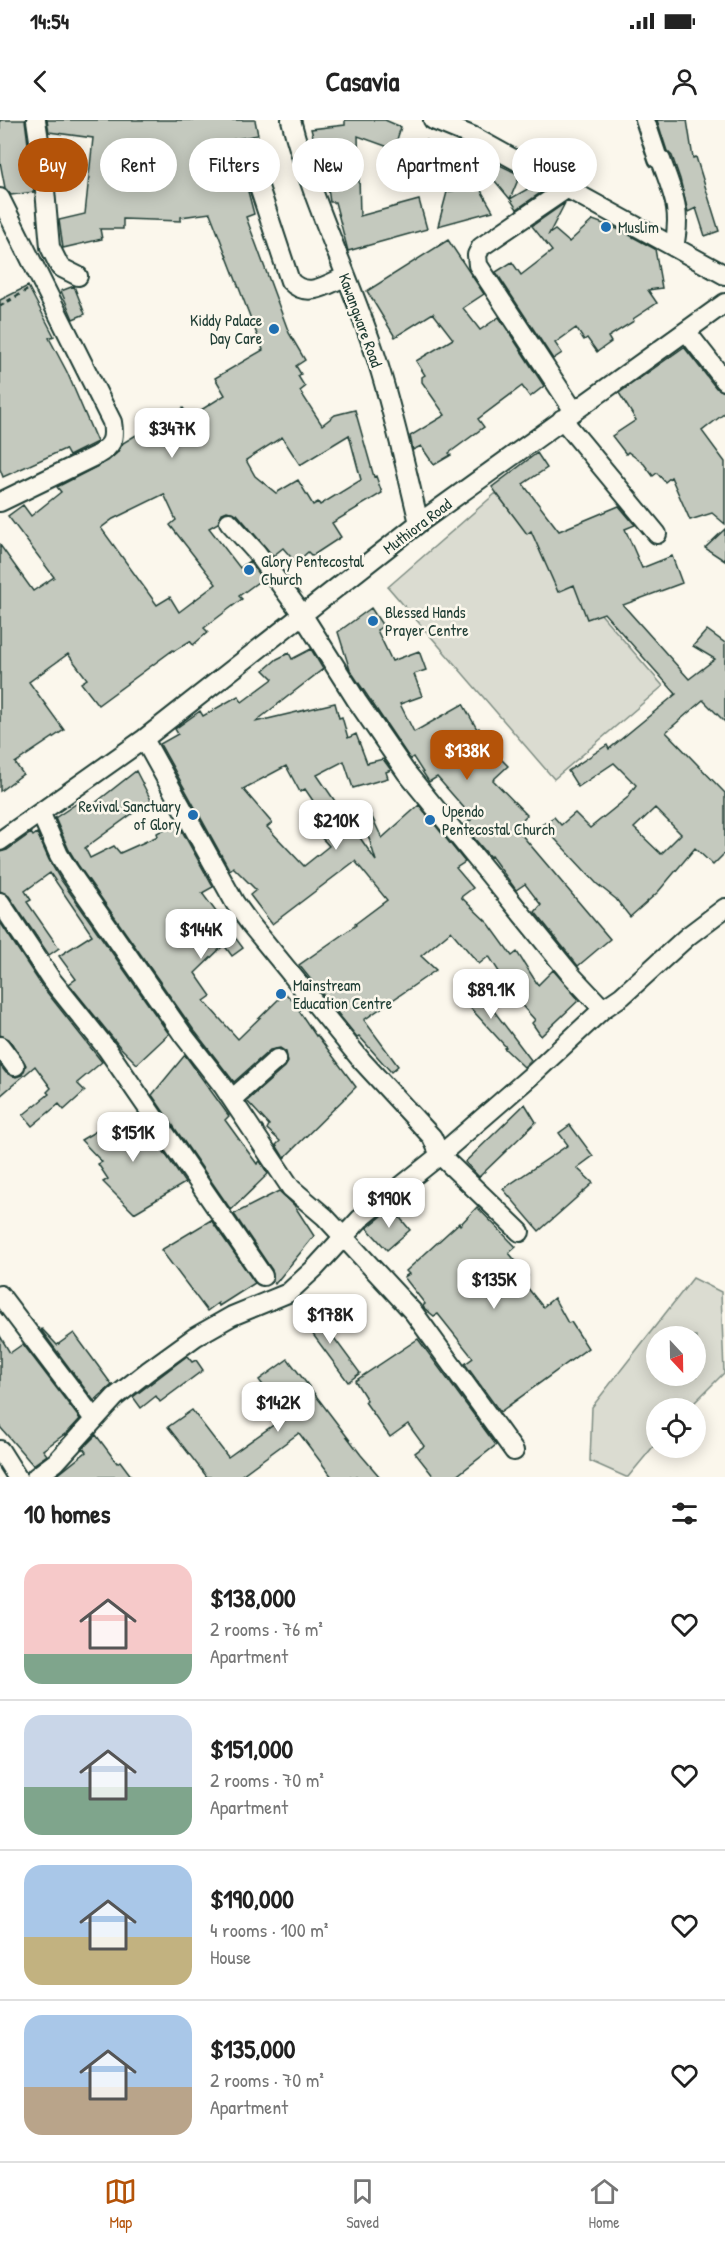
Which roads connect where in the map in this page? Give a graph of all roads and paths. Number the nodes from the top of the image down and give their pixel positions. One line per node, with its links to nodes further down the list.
1 (36, 120): 12 (street)
2 (291, 120): 13 (street, Kawangware Road)
3 (433, 120): 5 (street)
4 (645, 120): 10 (street)
5 (512, 159)
6 (261, 192): 13 (street)
7 (562, 192): 19 (street)
8 (572, 192): 10 (street)
9 (0, 198): 14 (street)
10 (674, 247): 11 (street)
11 (725, 275)
12 (78, 276)
13 (346, 276): 22 (street, Kawangware Road)
14 (42, 281): 16 (path); 20 (street)
15 (725, 303): 17 (street, Muthiora Road)
16 (0, 306)
17 (686, 331): 18 (street); 19 (street, Muthiora Road)
18 (725, 381)
19 (568, 415): 22 (street, Muthiora Road); 23 (street)
20 (0, 502)
21 (229, 522): 24 (street)
22 (419, 524): 24 (street, Muthiora Road)
23 (657, 534)
24 (302, 614): 25 (street, Muthiora Road); 30 (street)
25 (144, 739): 26 (street, Muthiora Road); 35 (street)
26 (41, 814): 27 (street, Muthiora Road); 34 (street)
27 (0, 842)
28 (0, 902): 38 (street)
29 (725, 908): 30 (street)
30 (603, 1009): 35 (street)
31 (0, 1046): 33 (street)
32 (277, 1059): 34 (street)
33 (15, 1066)
34 (232, 1100): 37 (street)
35 (440, 1155): 36 (street); 37 (street)
36 (520, 1232)
37 (344, 1236): 40 (street); 42 (street)
38 (263, 1276)
39 (0, 1295): 40 (street)
40 (94, 1419): 44 (street)
41 (0, 1450): 43 (street)
42 (514, 1451)
43 (17, 1477)
44 (36, 1477)

